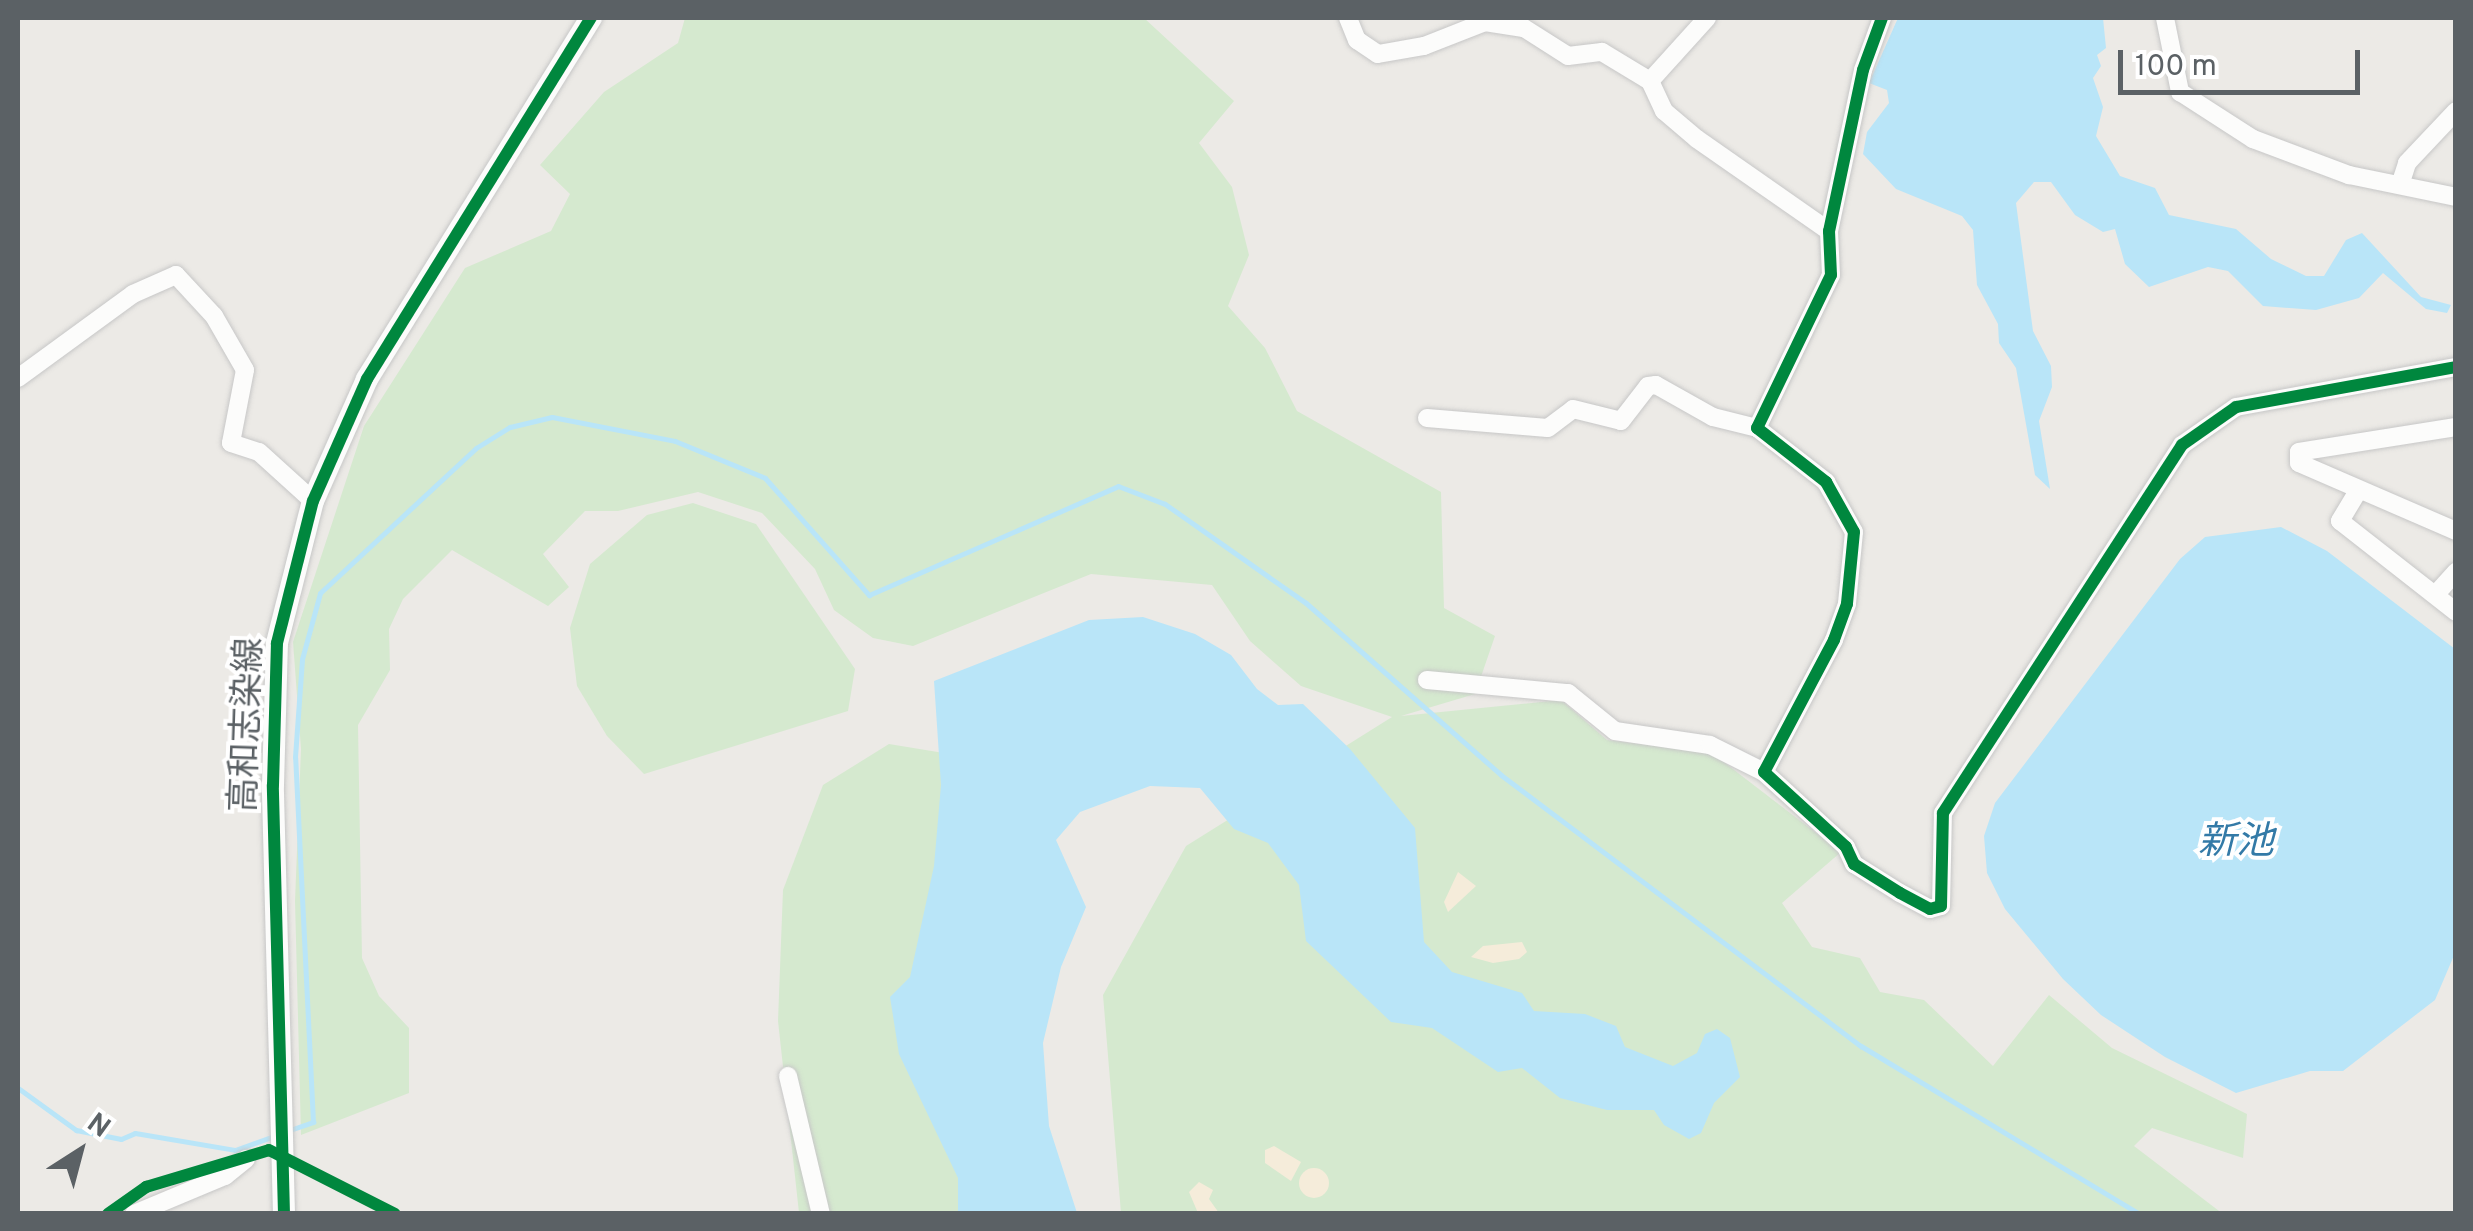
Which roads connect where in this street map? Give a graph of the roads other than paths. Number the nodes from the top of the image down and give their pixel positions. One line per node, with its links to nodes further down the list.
1 (591, 18): 17 (street, 高和志染線)
2 (1348, 18): 6 (street)
3 (1707, 18): 6 (street)
4 (1882, 18): 10 (street)
5 (2165, 18): 8 (street)
6 (1650, 81): 10 (street)
7 (2456, 110): 8 (street)
8 (2400, 185): 9 (street)
9 (2456, 198)
10 (1829, 231): 15 (street)
11 (2456, 367): 23 (street)
12 (18, 378): 17 (street)
13 (1427, 418): 15 (street)
14 (2456, 426): 16 (street)
15 (1756, 428): 23 (street)
16 (2358, 491): 18 (street); 20 (street)
17 (314, 501): 27 (street, 高和志染線)
18 (2456, 531)
19 (2456, 572): 20 (street)
20 (2436, 594): 21 (street)
21 (2456, 612)
22 (1427, 680): 23 (street)
23 (1764, 772)
24 (788, 1076): 28 (street)
25 (246, 1159): 26 (street)
26 (134, 1214)
27 (284, 1214)
28 (820, 1214)

